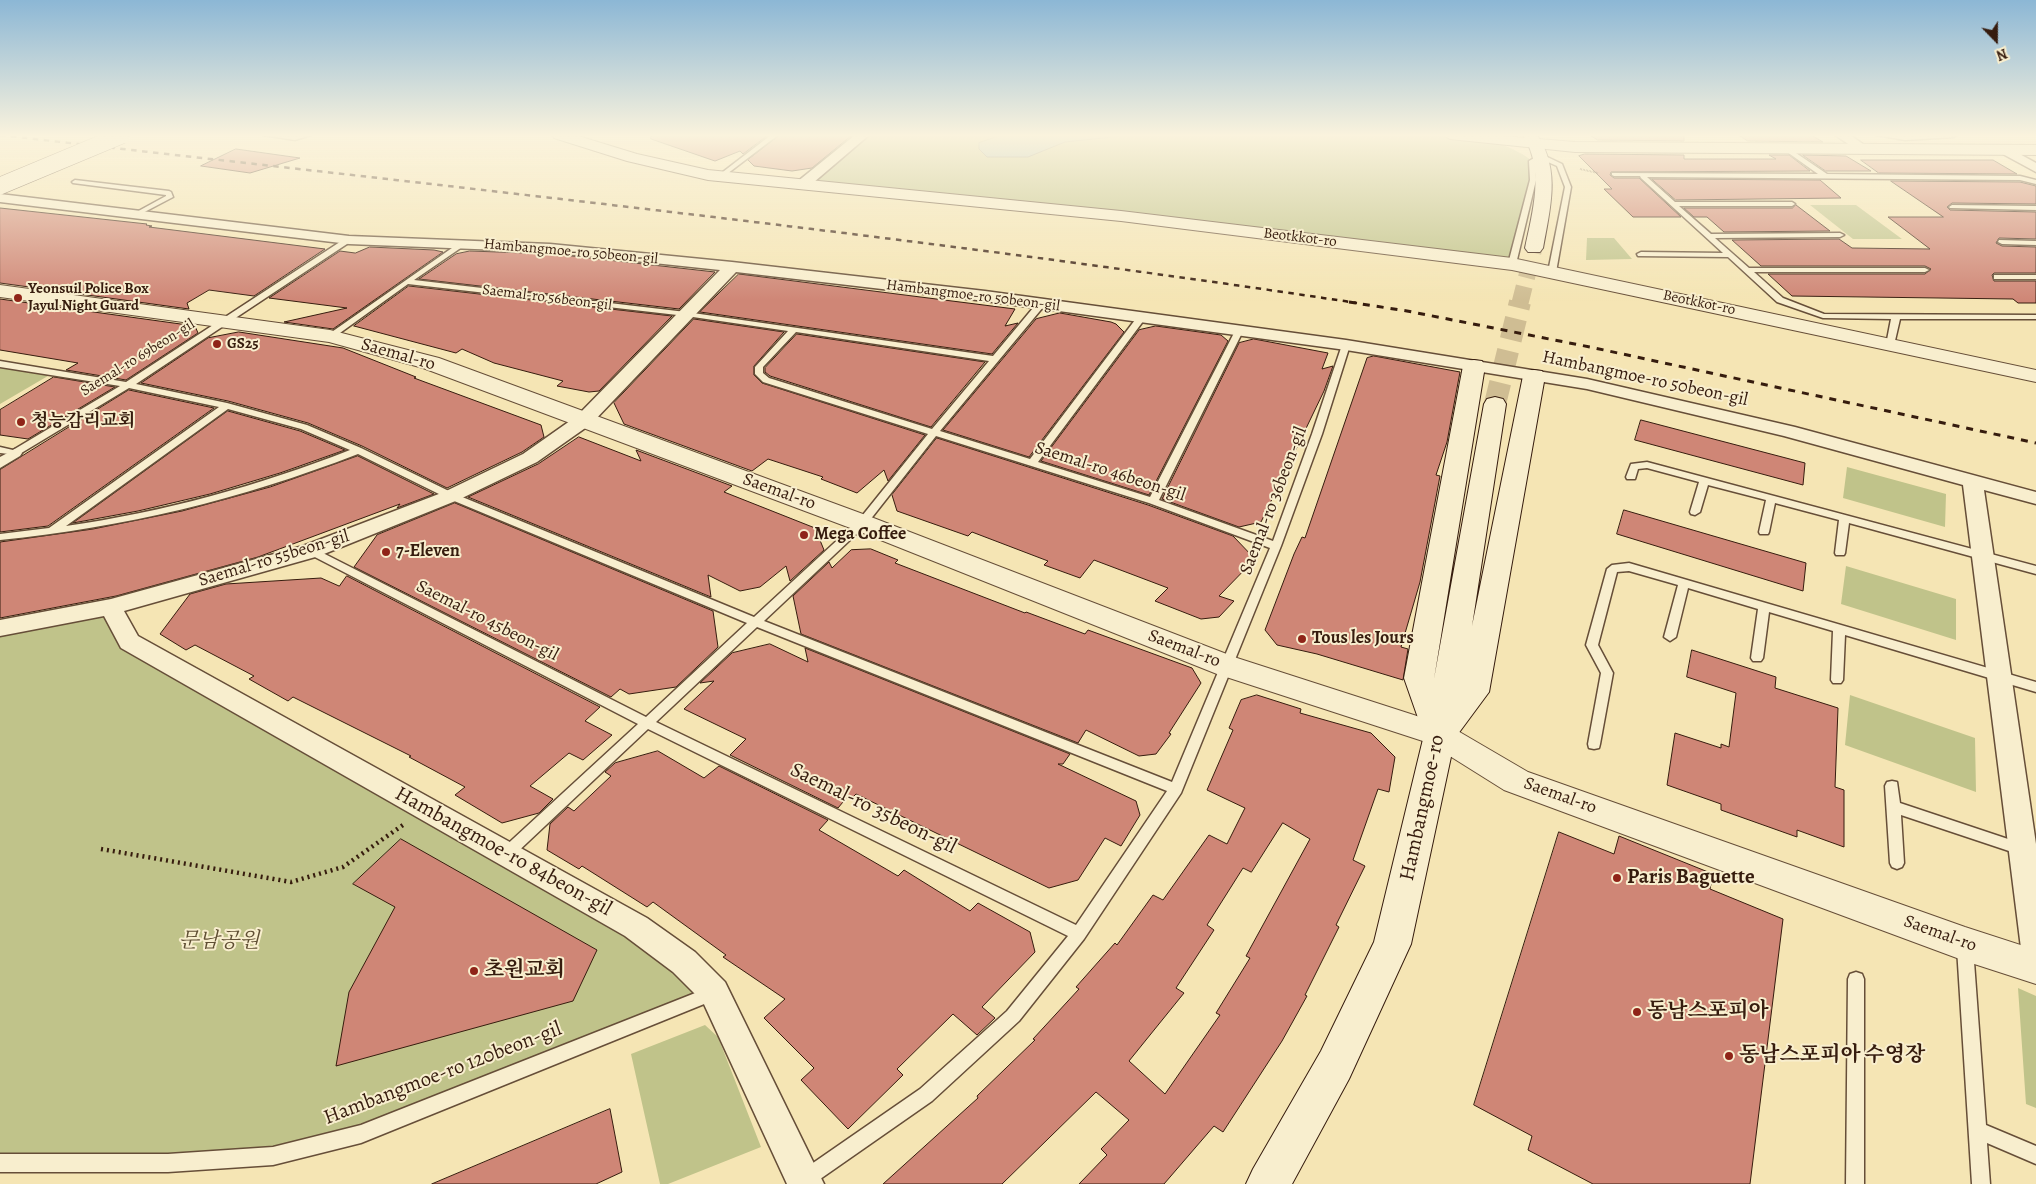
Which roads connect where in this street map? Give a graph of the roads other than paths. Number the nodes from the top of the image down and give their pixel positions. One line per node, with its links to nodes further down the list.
1 (153, 190): 12 (lane)
2 (856, 190): 22 (street, Beotkkot-ro)
3 (1530, 190): 22 (lane)
4 (1543, 190): 19 (street)
5 (1567, 190): 26 (lane)
6 (1657, 190): 8 (lane)
7 (0, 198): 12 (street, Hambangmoe-ro 50beon-gil)
8 (1673, 204): 9 (lane); 14 (lane)
9 (1792, 204)
10 (1952, 208): 11 (lane)
11 (2036, 208)
12 (136, 215): 15 (street, Hambangmoe-ro 50beon-gil)
13 (1840, 235): 14 (lane)
14 (1708, 236): 21 (lane)
15 (349, 240): 18 (street, Hambangmoe-ro 50beon-gil); 36 (lane)
16 (2002, 242): 17 (lane)
17 (2036, 242)
18 (462, 243): 23 (street, Hambangmoe-ro 50beon-gil); 29 (lane, Saemal-ro)
19 (1534, 248)
20 (1641, 254): 21 (lane)
21 (1730, 255): 24 (lane)
22 (1512, 264): 26 (street, Beotkkot-ro)
23 (732, 267): 31 (street, Hambangmoe-ro 50beon-gil); 32 (street)
24 (1747, 270): 25 (lane); 33 (lane)
25 (1925, 270)
26 (1552, 272): 41 (street, Beotkkot-ro)
27 (1997, 277): 28 (lane)
28 (2036, 277)
29 (408, 282): 32 (lane, Saemal-ro 56beon-gil); 39 (lane, Saemal-ro)
30 (0, 291): 36 (street, Saemal-ro)
31 (1041, 304): 35 (street, Hambangmoe-ro 50beon-gil); 42 (lane)
32 (686, 314): 37 (lane); 50 (street)
33 (1896, 316): 34 (lane); 41 (lane)
34 (2036, 317)
35 (1141, 318): 38 (street, Hambangmoe-ro 50beon-gil); 55 (lane)
36 (226, 322): 39 (street, Saemal-ro); 47 (lane, Saemal-ro 69beon-gil)
37 (794, 330): 42 (lane); 51 (lane, Saemal-ro 46beon-gil)
38 (1239, 331): 40 (street, Hambangmoe-ro 50beon-gil); 63 (lane)
39 (330, 336): 50 (street, Saemal-ro)
40 (1346, 345): 44 (street, Hambangmoe-ro 50beon-gil); 70 (lane, Saemal-ro 36beon-gil)
41 (1890, 345): 46 (street, Beotkkot-ro)
42 (996, 359): 51 (lane)
43 (0, 364): 47 (lane)
44 (1474, 366): 45 (street, Hambangmoe-ro 50beon-gil); 88 (street)
45 (1534, 376): 59 (street, Hambangmoe-ro 50beon-gil); 88 (street)
46 (2036, 376)
47 (128, 385): 49 (lane); 54 (lane, Saemal-ro 69beon-gil)
48 (1495, 404): 88 (street, Hambangmoe-ro)
49 (227, 406): 53 (lane); 68 (lane)
50 (584, 420): 60 (street, Saemal-ro 55beon-gil); 66 (street, Saemal-ro)
51 (934, 432): 55 (lane, Saemal-ro 46beon-gil); 66 (lane)
52 (0, 450): 54 (lane)
53 (358, 450): 60 (lane); 68 (lane)
54 (15, 452): 56 (street, Saemal-ro 69beon-gil)
55 (1032, 463): 63 (lane, Saemal-ro 46beon-gil)
56 (0, 464)
57 (1630, 477): 58 (lane)
58 (1704, 481): 62 (lane); 64 (lane)
59 (1974, 481): 61 (street, Hambangmoe-ro 50beon-gil); 73 (street)
60 (451, 496): 71 (street, Saemal-ro 55beon-gil); 78 (lane)
61 (2036, 498)
62 (1771, 499): 65 (lane); 67 (lane)
63 (1153, 502): 70 (lane, Saemal-ro 46beon-gil)
64 (1695, 512)
65 (1844, 518): 72 (lane); 73 (lane)
66 (862, 523): 78 (lane); 83 (street, Saemal-ro)
67 (1764, 532)
68 (50, 533): 69 (lane)
69 (0, 537)
70 (1276, 546): 83 (lane, Saemal-ro 36beon-gil)
71 (311, 551): 76 (street, Saemal-ro 55beon-gil); 87 (lane, Saemal-ro 45beon-gil)
72 (1840, 553)
73 (1983, 556): 74 (lane); 84 (street)
74 (2036, 570)
75 (1684, 583): 77 (lane); 81 (lane); 89 (lane)
76 (111, 607): 79 (street, Saemal-ro 55beon-gil); 94 (street, Hambangmoe-ro 84beon-gil)
77 (1764, 607): 80 (lane); 82 (lane)
78 (756, 622): 87 (lane); 91 (lane)
79 (0, 628)
80 (1838, 628): 84 (lane); 85 (lane)
81 (1670, 636)
82 (1757, 658)
83 (1227, 666): 88 (street, Saemal-ro); 91 (lane)
84 (2000, 676): 86 (lane); 93 (street)
85 (1837, 680)
86 (2036, 687)
87 (648, 722): 94 (lane); 96 (lane, Saemal-ro 35beon-gil)
88 (1440, 735): 97 (street, Saemal-ro); 106 (street, Hambangmoe-ro)
89 (1594, 744)
90 (1892, 786): 92 (lane)
91 (1176, 789): 96 (lane)
92 (1894, 807): 93 (lane); 95 (lane)
93 (2027, 844): 98 (street)
94 (506, 854): 101 (street, Hambangmoe-ro 84beon-gil)
95 (1897, 863)
96 (1079, 934): 105 (lane)
97 (1965, 944): 99 (street, Saemal-ro); 102 (lane)
98 (2036, 948)
99 (2036, 967)
100 (1856, 979): 107 (lane)
101 (714, 992): 104 (lane, Hambangmoe-ro 120beon-gil); 105 (street, Hambangmoe-ro 84beon-gil)
102 (1978, 1130): 103 (lane); 108 (lane)
103 (2036, 1155)
104 (0, 1163)
105 (806, 1181)
106 (1268, 1184)
107 (1855, 1184)
108 (1981, 1184)

